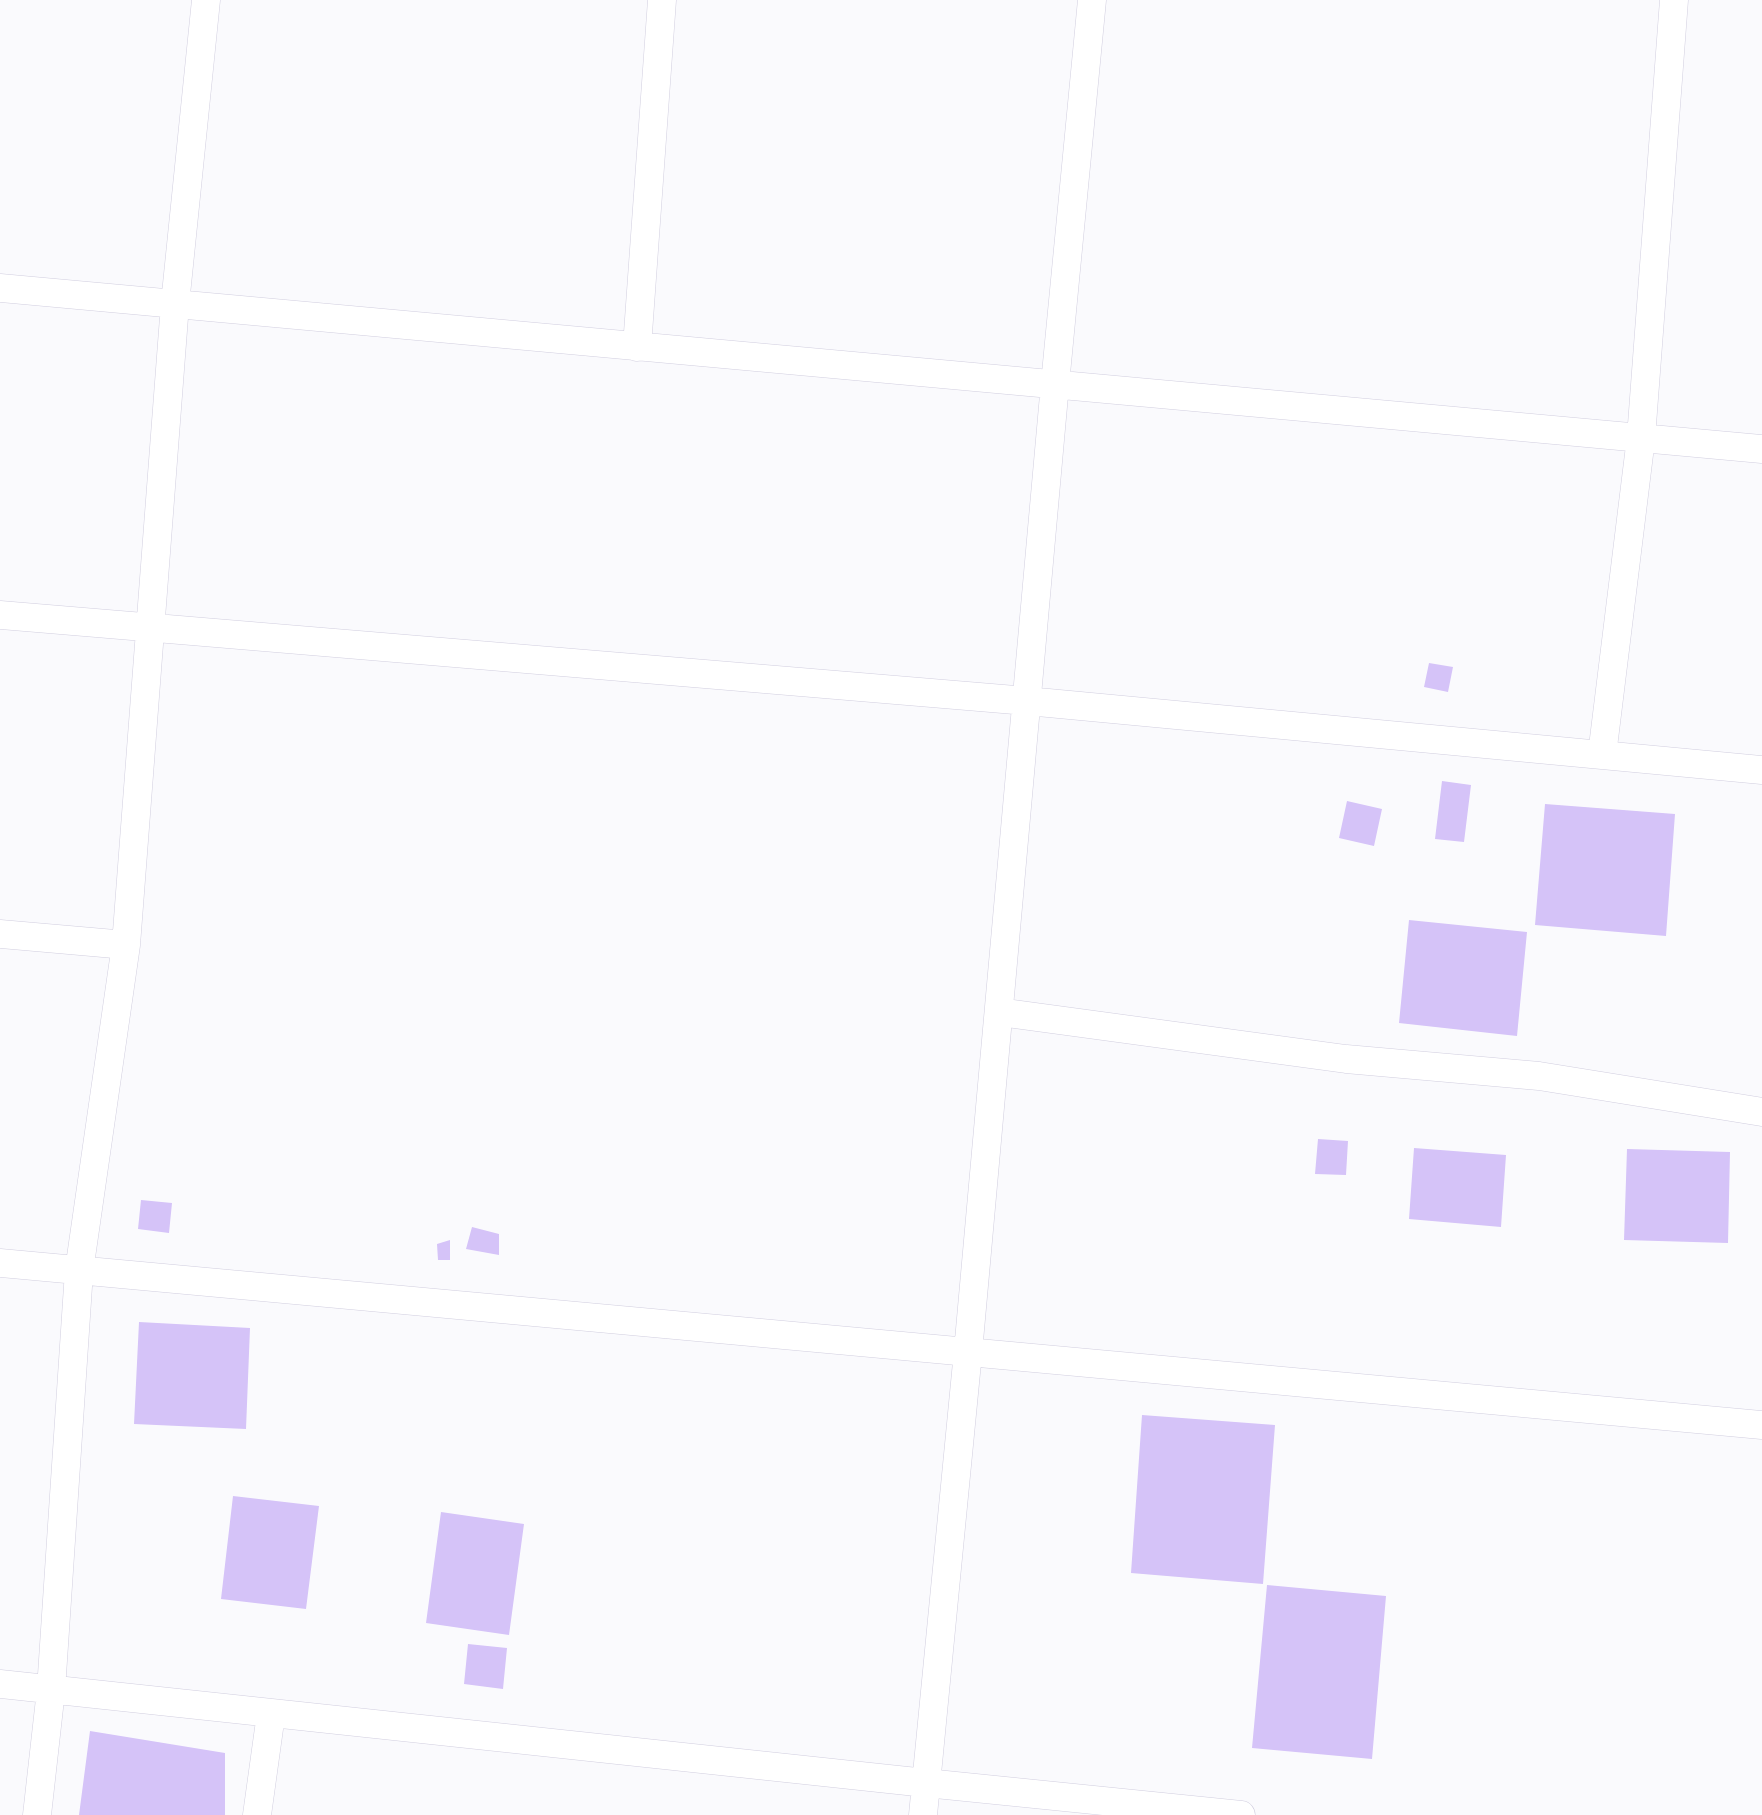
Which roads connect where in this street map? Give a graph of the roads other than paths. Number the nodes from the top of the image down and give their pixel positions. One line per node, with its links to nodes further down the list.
1 (206, 0): 6 (street)
2 (662, 0): 7 (street)
3 (1092, 0): 8 (street)
4 (1674, 0): 9 (street)
5 (0, 288): 6 (street)
6 (175, 304): 7 (street); 12 (street)
7 (637, 347): 8 (street)
8 (1055, 384): 9 (street); 13 (street)
9 (1641, 438): 10 (street); 14 (street)
10 (1762, 449)
11 (0, 615): 12 (street)
12 (150, 628): 13 (street); 17 (street)
13 (1026, 701): 14 (street); 18 (street)
14 (1602, 755): 15 (street)
15 (1762, 770)
16 (0, 934): 17 (street)
17 (126, 945): 21 (street)
18 (999, 1012): 19 (street); 22 (street)
19 (1762, 1112)
20 (0, 1263): 21 (street)
21 (79, 1271): 22 (street); 25 (street)
22 (968, 1352): 23 (street); 27 (street)
23 (1762, 1425)
24 (0, 1684): 25 (street)
25 (51, 1690): 26 (street); 28 (street)
26 (271, 1714): 27 (street); 29 (street)
27 (926, 1783): 30 (street); 31 (street)
28 (38, 1815)
29 (257, 1815)
30 (923, 1815)
31 (1241, 1815)

